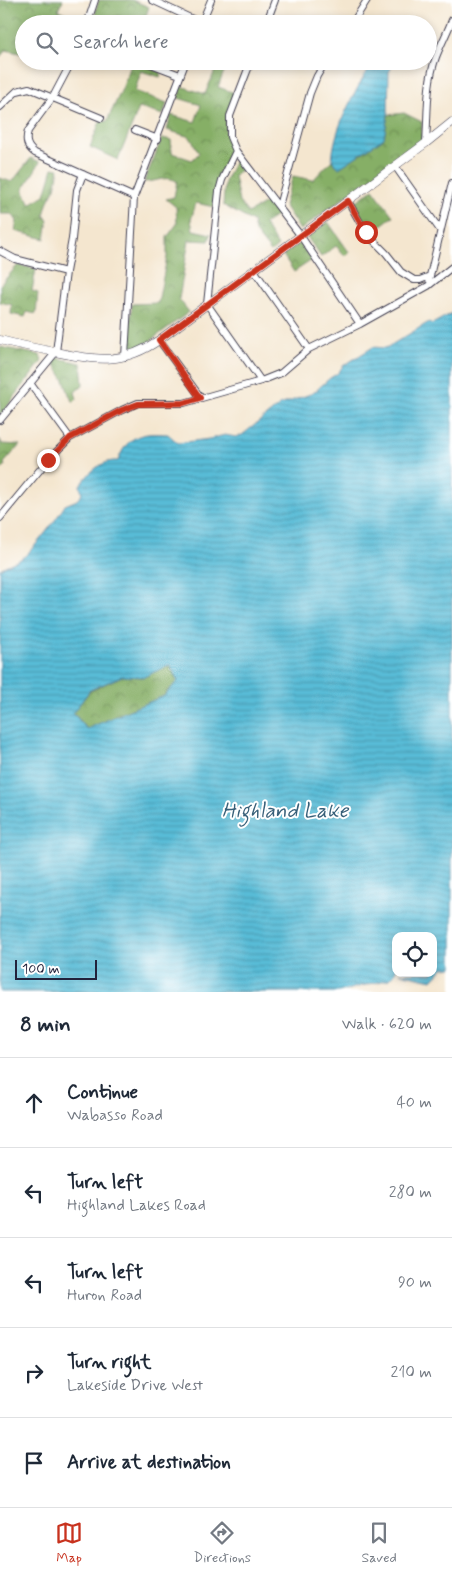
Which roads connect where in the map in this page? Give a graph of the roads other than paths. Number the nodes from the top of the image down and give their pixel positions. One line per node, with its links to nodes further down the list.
1 (96, 0): 6 (street)
2 (152, 0): 7 (street)
3 (211, 0): 8 (street)
4 (275, 0): 9 (street)
5 (367, 0): 10 (street)
6 (90, 15)
7 (183, 15)
8 (205, 15)
9 (269, 15)
10 (358, 15)
11 (452, 20): 12 (street)
12 (437, 55)
13 (67, 70): 20 (street)
14 (167, 70): 19 (street)
15 (182, 70): 19 (street)
16 (248, 70): 27 (street)
17 (321, 70): 33 (street)
18 (433, 70): 26 (street)
19 (180, 75): 25 (street)
20 (53, 97): 21 (street); 22 (street); 29 (street)
21 (0, 107)
22 (101, 118)
23 (452, 122): 26 (street)
24 (135, 130): 25 (street)
25 (158, 139): 31 (street)
26 (426, 143): 28 (street)
27 (236, 150): 33 (street); 42 (street)
28 (395, 166): 32 (street); 34 (street)
29 (83, 174): 31 (street); 39 (street)
30 (452, 183): 34 (street)
31 (134, 198): 48 (street)
32 (348, 201): 35 (street); 40 (street)
33 (278, 206): 35 (street)
34 (440, 230): 40 (street)
35 (300, 235): 38 (street); 43 (street)
36 (0, 251): 39 (street)
37 (452, 267): 41 (street)
38 (254, 270): 42 (street); 46 (street)
39 (66, 272): 47 (street)
40 (430, 276): 41 (street)
41 (428, 286): 43 (street)
42 (207, 304): 45 (street); 49 (street)
43 (360, 324): 46 (street)
44 (0, 340): 47 (street)
45 (159, 340): 48 (street); 51 (street)
46 (309, 349): 49 (street)
47 (56, 352): 48 (street); 50 (street)
48 (125, 356)
49 (262, 381): 51 (street)
50 (30, 383): 52 (street); 53 (street)
51 (200, 398): 53 (street)
52 (0, 420)
53 (70, 438): 54 (street)
54 (0, 518)

